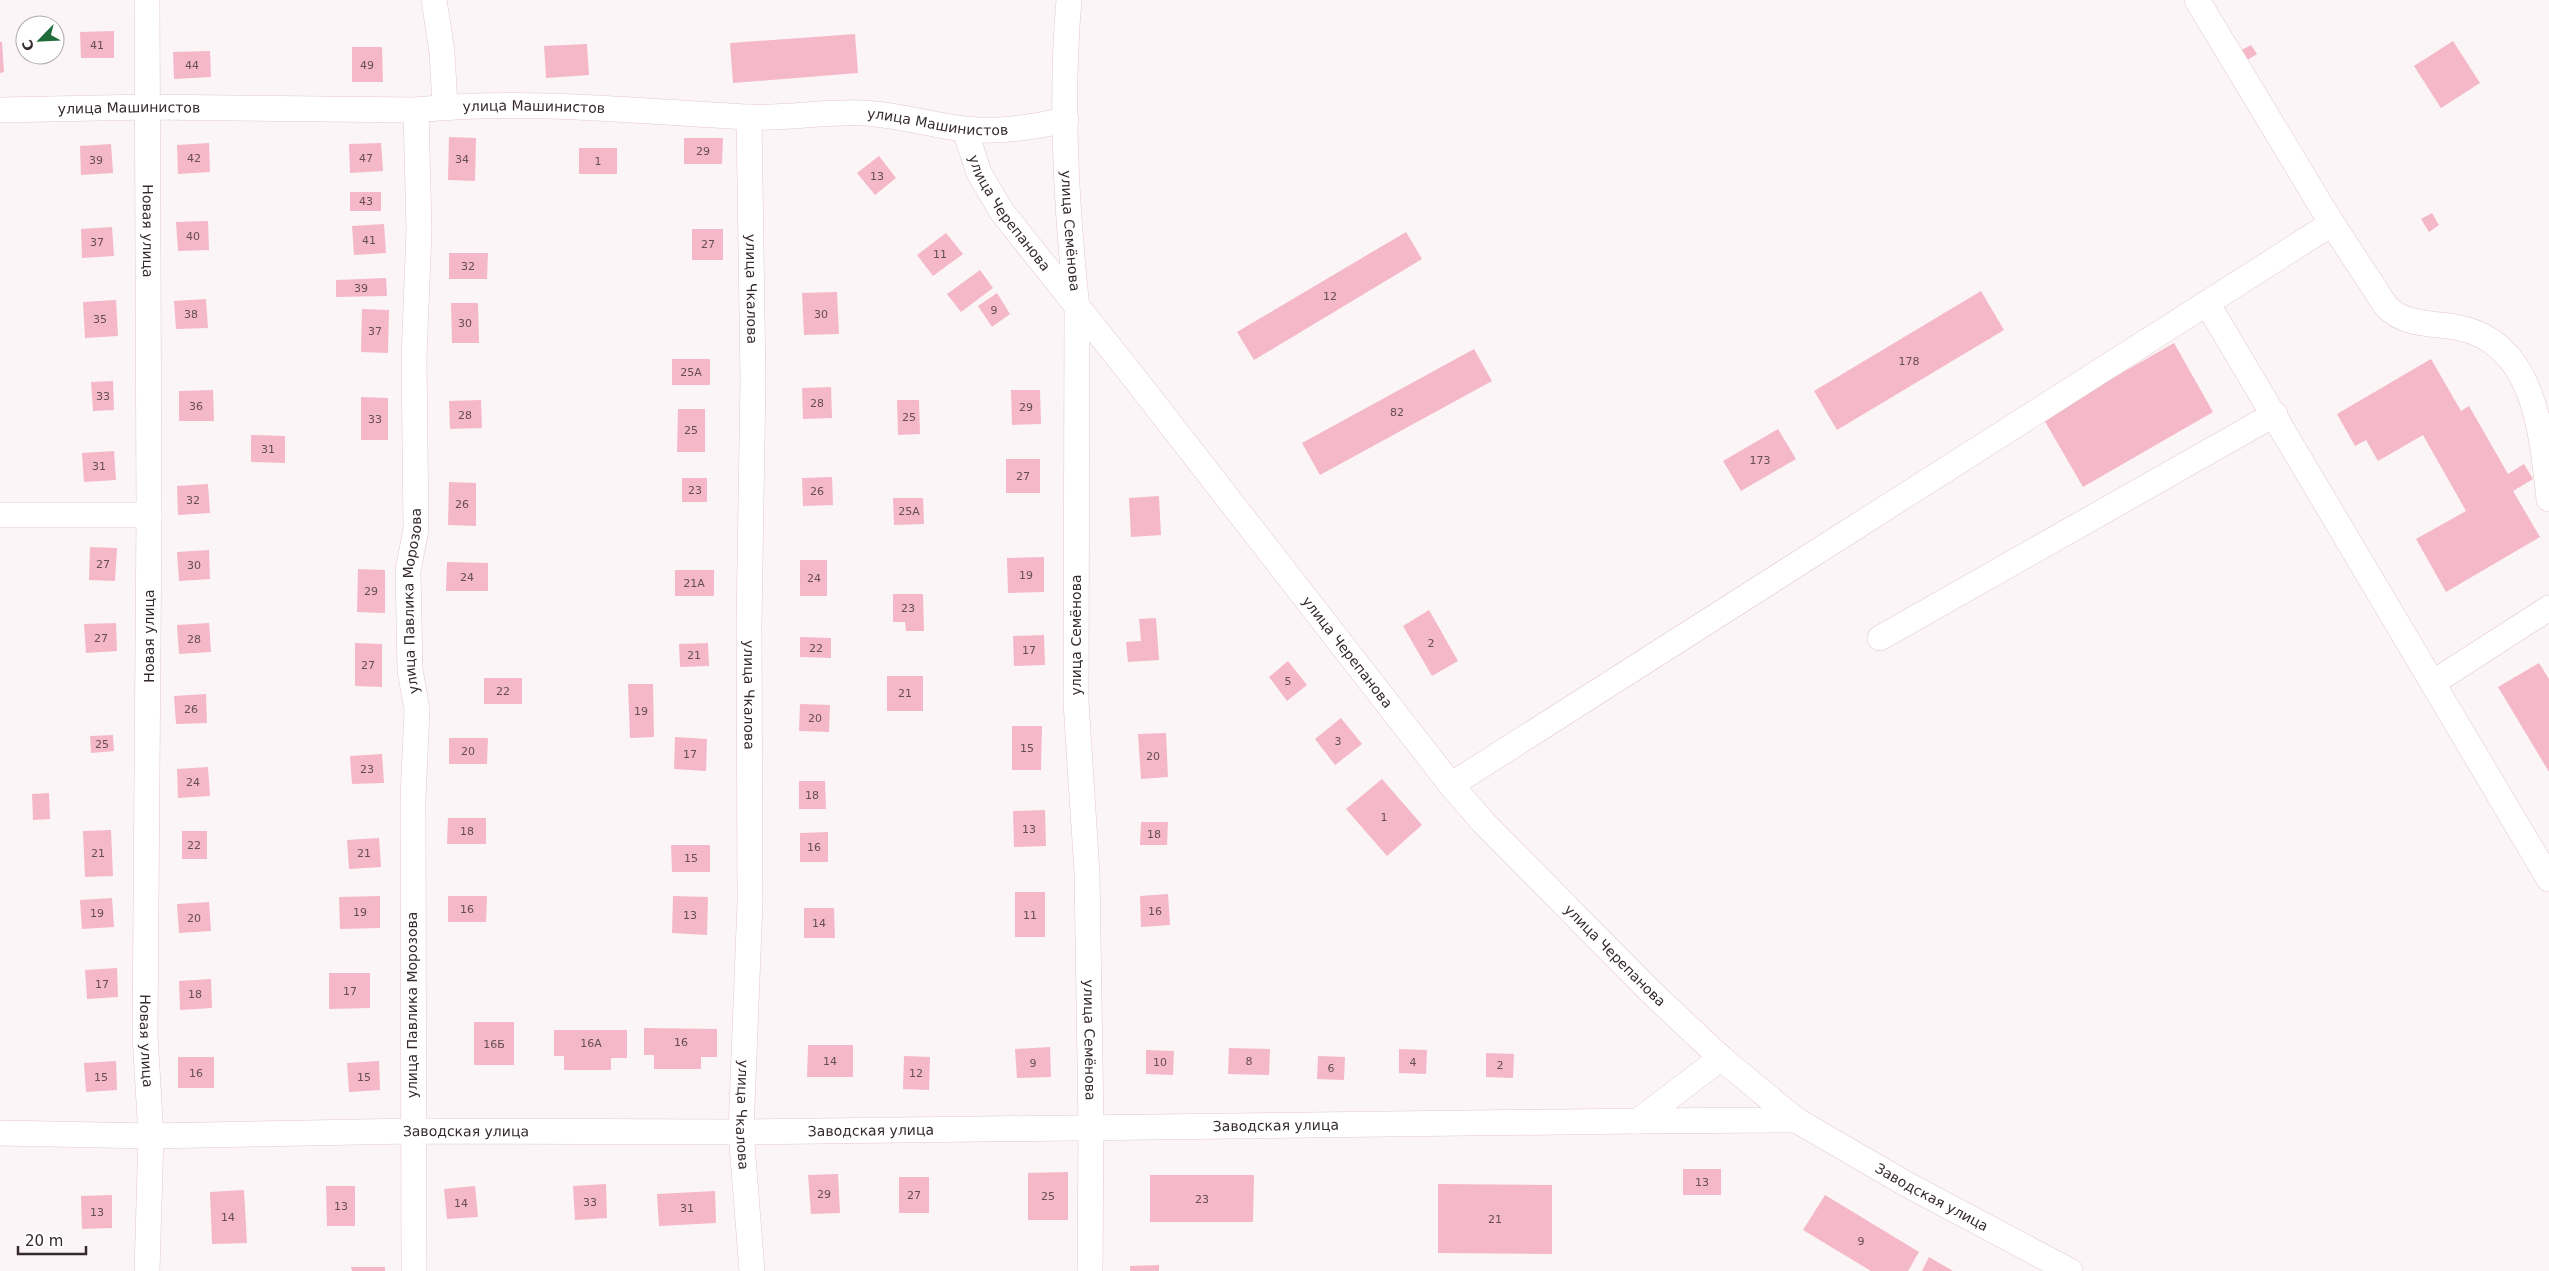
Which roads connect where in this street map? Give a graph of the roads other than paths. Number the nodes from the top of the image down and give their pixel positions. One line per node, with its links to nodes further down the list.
1 (147, 0): 5 (street, Новая улица)
2 (434, 0): 6 (street)
3 (1069, 0): 10 (street, улица Семёнова)
4 (2197, 0): 12 (street)
5 (147, 107): 7 (street, улица Машинистов); 8 (street, улица Машинистов); 18 (street, Новая улица)
6 (445, 107): 8 (street, улица Машинистов); 9 (street, улица Машинистов)
7 (0, 110)
8 (416, 110): 28 (street, улица Павлика Морозова)
9 (749, 117): 11 (street, улица Машинистов); 29 (street, улица Чкалова)
10 (1066, 120): 11 (street, улица Машинистов); 14 (street, улица Семёнова)
11 (965, 130): 14 (street, улица Черепанова)
12 (2332, 224): 13 (street); 16 (street)
13 (2207, 304): 15 (street); 22 (street)
14 (1077, 308): 22 (street, улица Черепанова); 27 (street, улица Семёнова)
15 (2275, 414): 20 (street); 21 (street)
16 (2549, 499)
17 (0, 516): 18 (street)
18 (149, 516): 31 (street, Новая улица)
19 (2549, 608): 21 (street)
20 (1880, 638)
21 (2434, 682): 23 (street)
22 (1451, 785): 24 (street, улица Черепанова)
23 (2547, 873)
24 (1721, 1058): 25 (street, улица Черепанова); 26 (street)
25 (1796, 1120): 26 (street, Заводская улица); 36 (street, Заводская улица)
26 (1638, 1121): 27 (street, Заводская улица)
27 (1091, 1126): 29 (street, Заводская улица); 35 (street, улица Семёнова)
28 (412, 1131): 29 (street, Заводская улица); 31 (street, Заводская улица); 33 (street, улица Павлика Морозова)
29 (741, 1132): 34 (street, улица Чкалова)
30 (0, 1133): 31 (street, Заводская улица)
31 (151, 1136): 32 (street, Новая улица)
32 (147, 1271)
33 (414, 1271)
34 (752, 1271)
35 (1090, 1271)
36 (2070, 1271)

